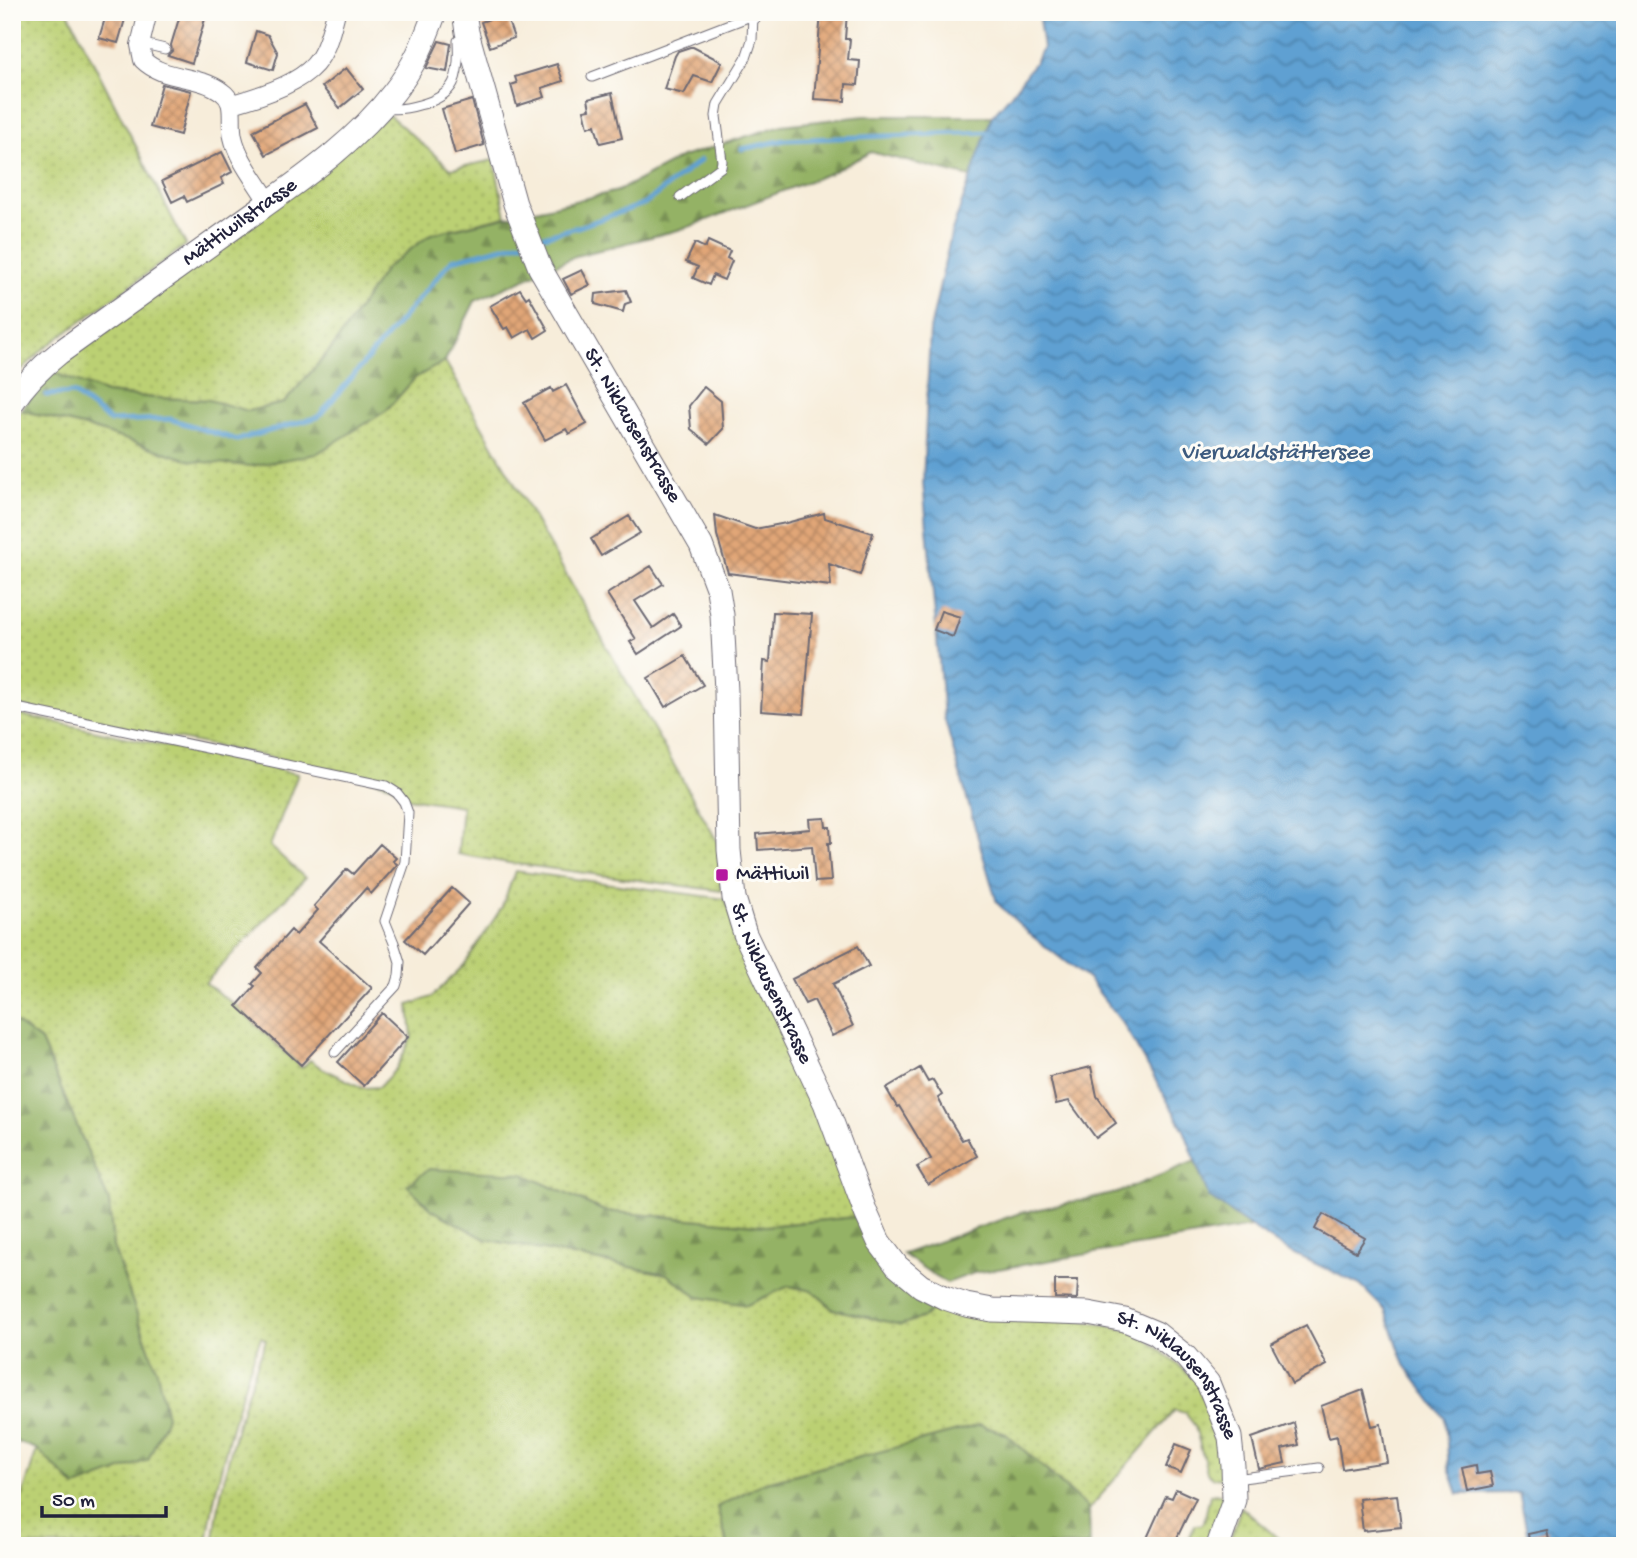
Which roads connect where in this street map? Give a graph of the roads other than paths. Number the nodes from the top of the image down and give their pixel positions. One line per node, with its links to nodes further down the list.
1 (148, 12): 7 (street)
2 (337, 12): 10 (street)
3 (435, 12): 11 (street, Mättiwilstrasse)
4 (464, 12): 6 (street, St. Niklausenstrasse)
5 (753, 13): 9 (lane); 12 (lane)
6 (469, 38): 11 (lane); 18 (street, St. Niklausenstrasse)
7 (141, 43): 8 (lane); 10 (street)
8 (165, 49)
9 (593, 77)
10 (232, 104): 13 (street)
11 (382, 107): 13 (street, Mättiwilstrasse)
12 (680, 197)
13 (269, 202): 14 (street, Mättiwilstrasse)
14 (12, 403)
15 (12, 707): 16 (lane)
16 (335, 1052)
17 (1319, 1468): 18 (lane)
18 (1233, 1479): 19 (street, St. Niklausenstrasse)
19 (1218, 1546)

